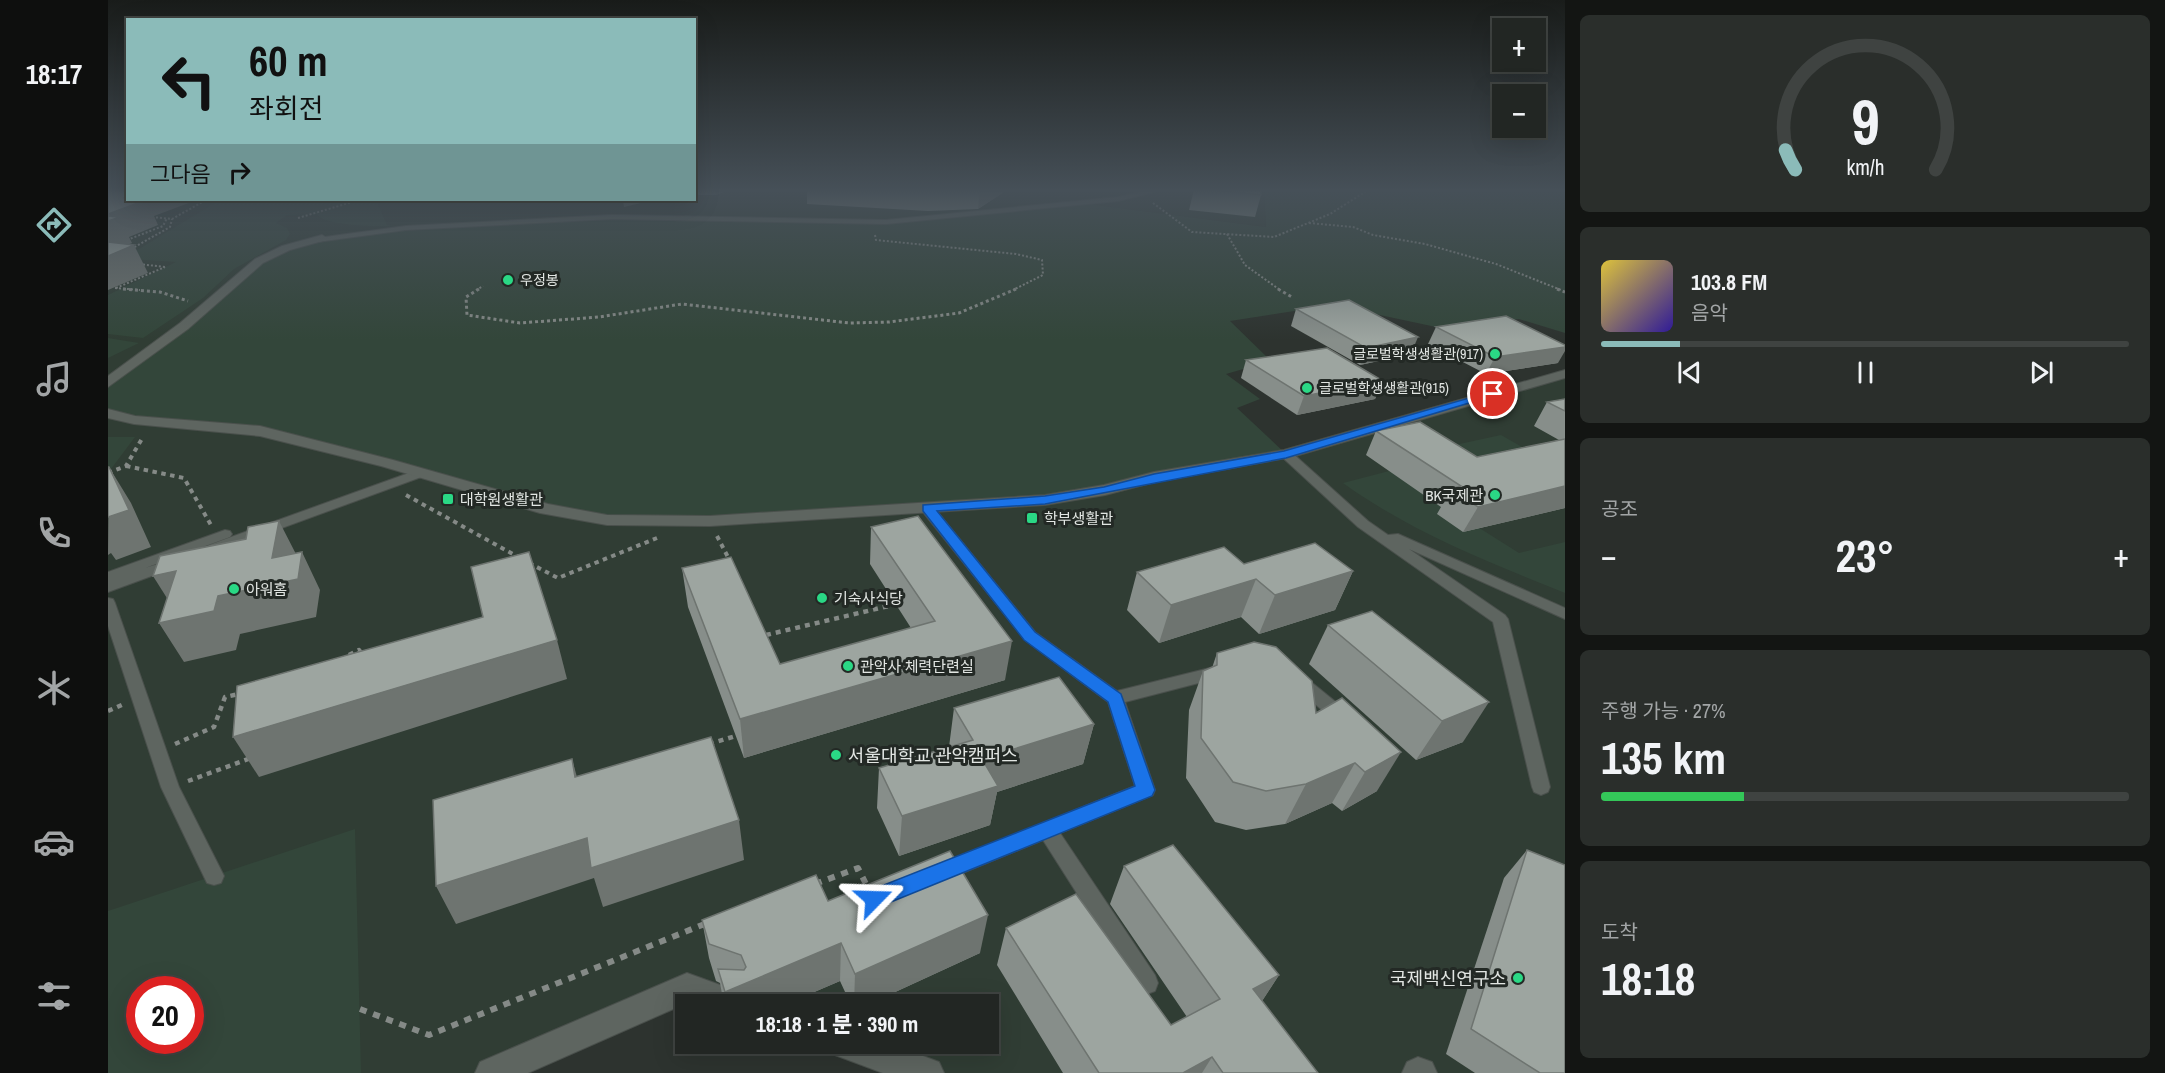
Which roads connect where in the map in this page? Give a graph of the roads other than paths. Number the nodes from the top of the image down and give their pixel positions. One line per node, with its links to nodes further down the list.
1 (315, 240): 2 (lane)
2 (132, 363): 4 (street)
3 (1565, 374): 8 (lane)
4 (108, 381)
5 (108, 416): 6 (street)
6 (130, 419): 7 (lane)
7 (317, 444): 9 (street)
8 (1286, 454): 11 (lane); 13 (lane)
9 (377, 460): 10 (lane)
10 (414, 471): 12 (street); 14 (lane); 15 (lane)
11 (927, 508): 12 (lane); 20 (lane)
12 (546, 509)
13 (1363, 524): 17 (lane); 22 (lane)
14 (108, 577)
15 (108, 587)
16 (108, 603): 24 (lane)
17 (1565, 614)
18 (1239, 667): 20 (lane)
19 (1289, 672): 21 (lane)
20 (1115, 698): 23 (lane)
21 (1354, 728)
22 (1541, 787)
23 (1047, 830): 25 (lane); 26 (lane)
24 (214, 876)
25 (928, 877)
26 (1147, 983)
27 (704, 994): 29 (street)
28 (874, 1054): 30 (street)
29 (491, 1073)
30 (928, 1073)

